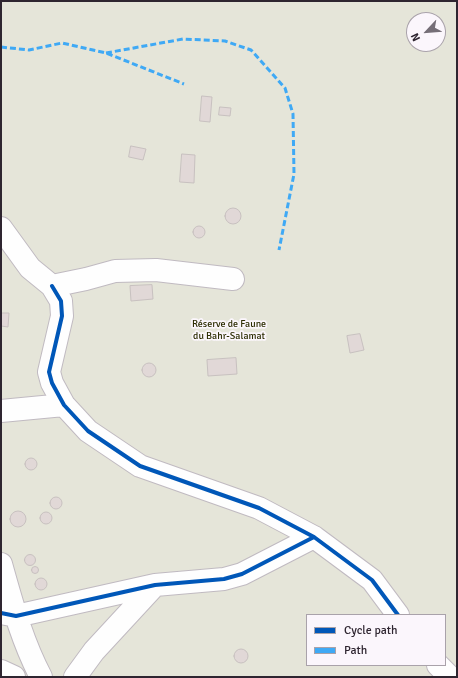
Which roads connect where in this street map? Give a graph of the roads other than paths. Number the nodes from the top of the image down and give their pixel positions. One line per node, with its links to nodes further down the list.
1 (1, 228): 3 (street)
2 (1, 250): 3 (street)
3 (30, 268): 5 (street)
4 (233, 279): 5 (street)
5 (52, 286): 6 (street)
6 (64, 405): 7 (street); 8 (street)
7 (1, 410)
8 (314, 537): 10 (street); 12 (street)
9 (1, 564): 11 (street)
10 (155, 585): 11 (street); 17 (street)
11 (8, 614): 16 (street)
12 (397, 614)
13 (439, 666): 18 (street)
14 (1, 671): 15 (street)
15 (14, 677)
16 (41, 677)
17 (75, 677)
18 (450, 677)

